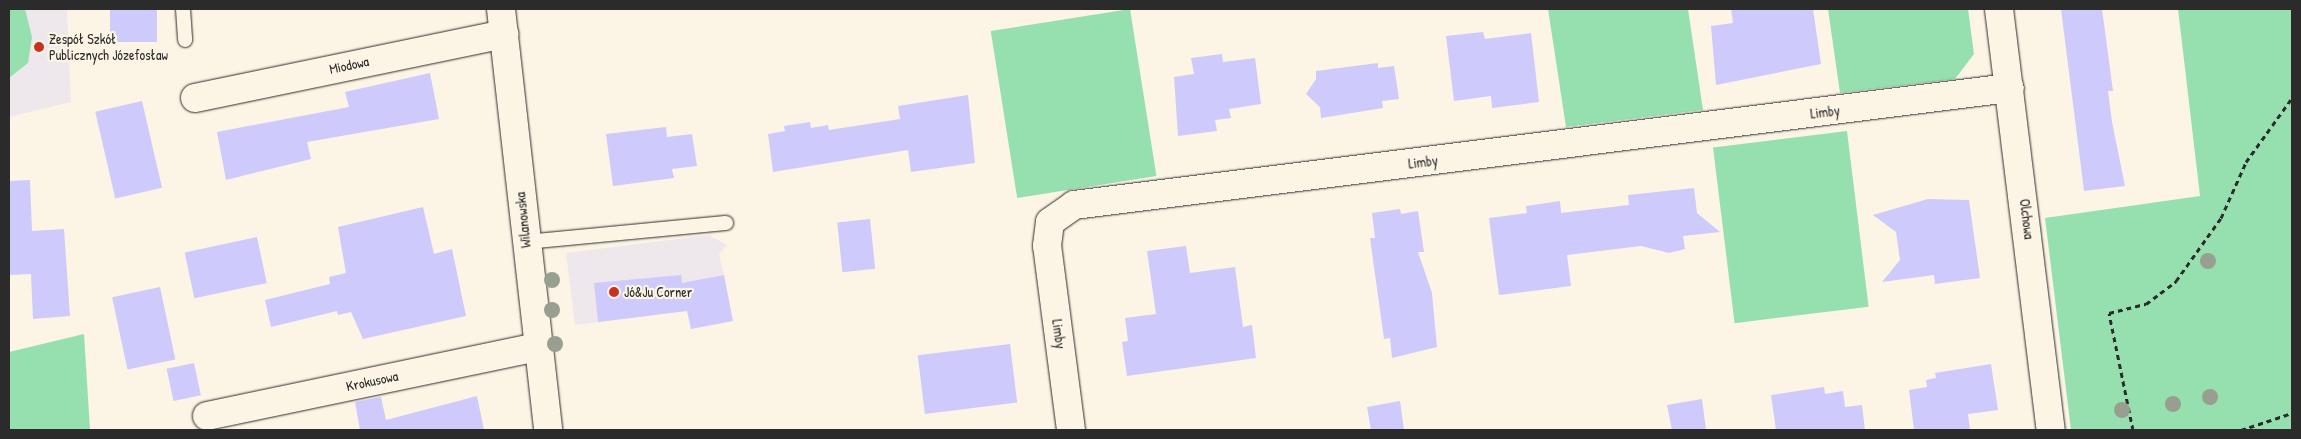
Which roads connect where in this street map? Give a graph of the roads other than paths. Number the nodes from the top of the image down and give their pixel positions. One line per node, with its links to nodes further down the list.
1 (183, 9): 4 (lane)
2 (1999, 9): 5 (street, Olchowa)
3 (502, 22): 6 (street, Miodowa); 8 (street, Wilanowska)
4 (185, 40)
5 (2010, 88): 12 (street, Limby); 13 (street, Olchowa)
6 (195, 98)
7 (726, 223): 8 (lane)
8 (525, 242): 9 (street, Wilanowska)
9 (537, 347): 10 (street, Krokusowa); 11 (street, Wilanowska)
10 (207, 416)
11 (548, 430)
12 (1071, 430)
13 (2051, 430)

